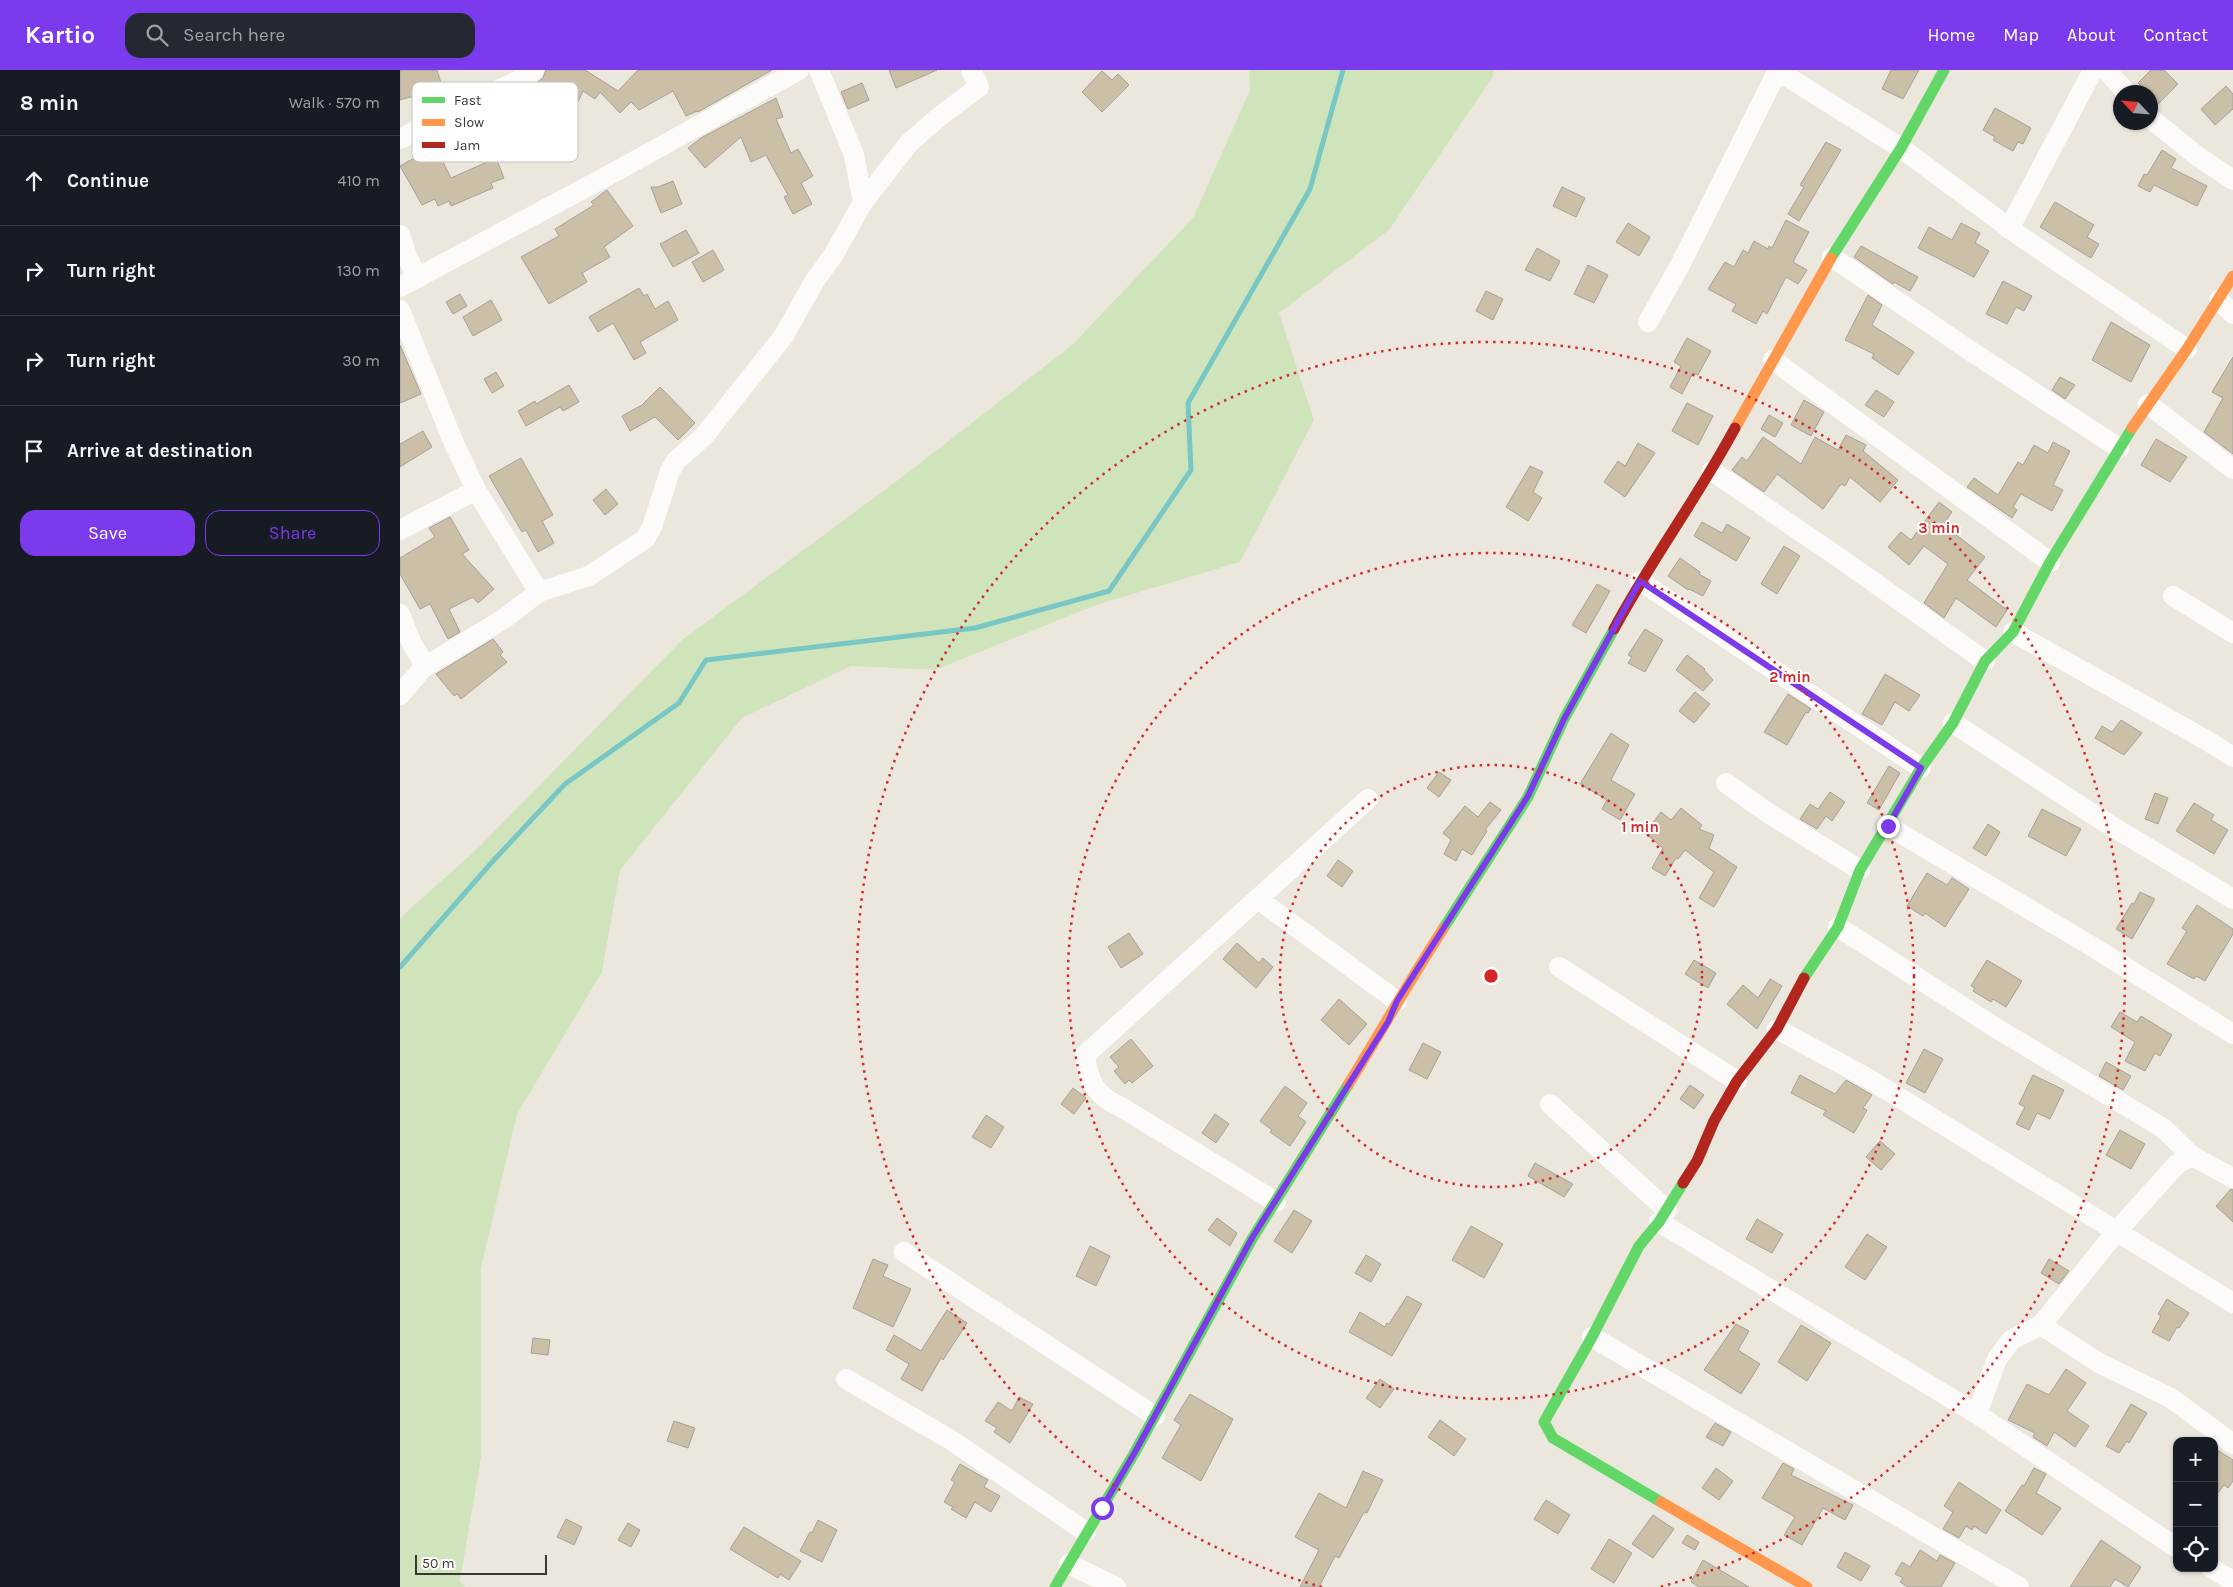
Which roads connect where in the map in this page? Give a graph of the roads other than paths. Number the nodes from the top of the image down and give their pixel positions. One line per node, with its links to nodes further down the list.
1 (534, 70): 9 (street)
2 (799, 70): 21 (street)
3 (818, 70): 16 (street)
4 (971, 70): 16 (street)
5 (1778, 70): 14 (street); 24 (street)
6 (1944, 70): 14 (street)
7 (2093, 70): 17 (street)
8 (2106, 70): 10 (street)
9 (515, 82)
10 (2120, 85)
11 (2158, 124): 15 (street)
12 (412, 133): 13 (street)
13 (400, 139)
14 (1901, 148): 17 (street); 19 (street)
15 (2233, 180)
16 (863, 202): 35 (street)
17 (2009, 229): 25 (street)
18 (400, 235): 21 (street)
19 (1832, 257): 26 (street); 28 (street)
20 (2233, 276): 22 (street)
21 (409, 282)
22 (2226, 307): 25 (street)
23 (400, 310): 31 (street)
24 (1648, 322)
25 (2187, 349): 27 (street)
26 (1773, 360): 30 (street); 33 (street)
27 (2148, 404): 28 (street); 29 (street)
28 (2119, 448): 33 (street)
29 (2233, 469)
30 (1712, 472): 34 (street); 40 (street)
31 (476, 490): 32 (street); 35 (street)
32 (400, 530)
33 (2050, 562): 38 (street)
34 (1640, 581): 45 (street); 54 (street)
35 (538, 592): 41 (street)
36 (2173, 596): 39 (street)
37 (400, 614): 41 (street)
38 (2013, 632): 40 (street); 44 (street)
39 (2233, 633)
40 (1985, 661): 43 (street)
41 (423, 668): 42 (street)
42 (400, 695)
43 (1953, 723): 45 (street); 51 (street)
44 (2233, 757)
45 (1921, 768): 48 (street)
46 (1726, 783): 49 (street)
47 (1368, 799): 50 (street)
48 (1888, 826): 49 (street); 56 (street)
49 (1860, 870): 52 (street)
50 (1258, 899): 54 (street); 61 (street)
51 (2233, 899)
52 (1838, 927): 55 (street); 59 (street)
53 (1559, 967): 57 (street)
54 (1397, 1001): 61 (street)
55 (1777, 1029): 57 (street); 63 (street)
56 (2233, 1034)
57 (1737, 1081): 62 (street)
58 (1550, 1104): 62 (street)
59 (2192, 1156): 60 (street); 63 (street)
60 (2233, 1178)
61 (1276, 1202): 70 (street)
62 (1663, 1216): 67 (street); 69 (street)
63 (2116, 1232): 65 (street); 66 (street)
64 (904, 1252): 70 (street)
65 (2233, 1303)
66 (2041, 1325): 69 (street); 71 (street)
67 (1592, 1337): 79 (street); 80 (street)
68 (846, 1379): 72 (street)
69 (1977, 1414): 73 (street)
70 (1155, 1416): 72 (street)
71 (2233, 1444)
72 (1086, 1532): 74 (street)
73 (2173, 1545)
74 (1069, 1564): 77 (street); 78 (street)
75 (2217, 1572): 76 (street)
76 (2233, 1582)
77 (1055, 1587)
78 (1116, 1587)
79 (1808, 1587)
80 (2019, 1587)

